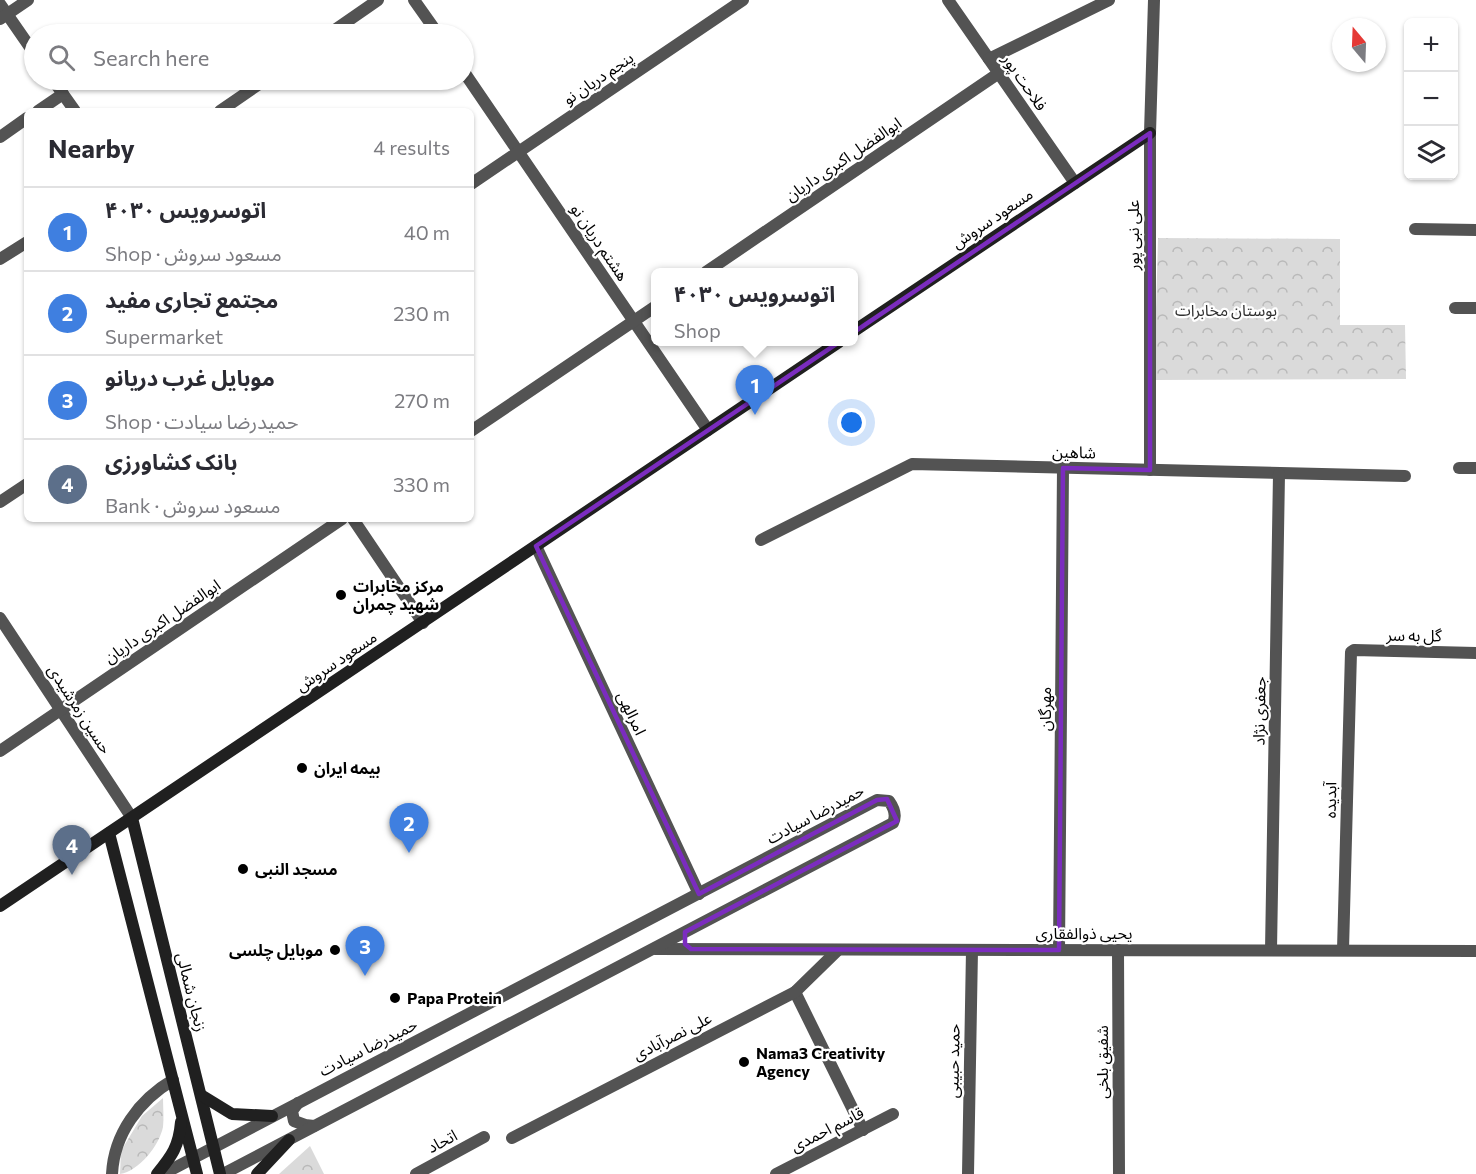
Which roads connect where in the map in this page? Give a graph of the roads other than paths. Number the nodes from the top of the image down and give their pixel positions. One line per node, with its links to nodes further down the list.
1 (28, 0): 8 (street)
2 (378, 0): 9 (street)
3 (414, 0): 10 (street)
4 (743, 0): 24 (street, پنجم دریان‌ نو)
5 (948, 0): 12 (street, فلاحت پور)
6 (1109, 0): 12 (street)
7 (1154, 0): 22 (street, علی نبی پور)
8 (2, 13): 11 (street)
9 (343, 24)
10 (431, 24)
11 (24, 40)
12 (989, 59): 13 (street, فلاحت پور)
13 (999, 74): 26 (street, فلاحت پور); 31 (street, ابوالفضل اکبری داریان)
14 (474, 87): 24 (street, هشتم دریان‌ نو)
15 (60, 90): 17 (street)
16 (250, 90): 20 (street)
17 (63, 94): 18 (street); 19 (street)
18 (42, 108)
19 (73, 108)
20 (224, 108)
21 (24, 120): 23 (street)
22 (1149, 133): 26 (main road, مسعود سروش); 43 (street, علی نبی پور)
23 (0, 137)
24 (518, 152): 25 (street, پنجم دریان‌ نو); 35 (street, هشتم دریان‌ نو)
25 (474, 182)
26 (1074, 183): 36 (main road, مسعود سروش)
27 (1415, 229): 28 (street)
28 (1476, 230)
29 (24, 244): 30 (street)
30 (0, 260)
31 (713, 268)
32 (1455, 308): 33 (street)
33 (1476, 308)
34 (651, 309): 35 (street)
35 (634, 321): 38 (street); 39 (street, هشتم دریان‌ نو)
36 (858, 328)
37 (833, 346): 39 (main road, مسعود سروش)
38 (474, 429)
39 (708, 430): 51 (main road, مسعود سروش)
40 (1063, 468): 43 (street, شاهین); 50 (street, شاهین); 67 (street, مهرگان)
41 (1459, 468): 42 (street)
42 (1476, 468)
43 (1150, 470): 44 (street, شاهین)
44 (1279, 474): 45 (street, شاهین); 69 (street, جعفری نژاد)
45 (1405, 476)
46 (24, 486): 47 (street)
47 (0, 502)
48 (338, 522): 56 (street, ابوالفضل اکبری داریان)
49 (355, 522): 53 (street)
50 (761, 540)
51 (536, 546): 53 (main road, مسعود سروش); 60 (street, امرالهی)
52 (0, 618): 56 (street, حسین زمرشيدی)
53 (423, 623): 58 (main road, مسعود سروش)
54 (1351, 652): 55 (street, گل به سر); 70 (street, آبدیده)
55 (1476, 653)
56 (61, 710): 57 (street, ابوالفضل اکبری داریان); 58 (street, حسین زمرشيدی)
57 (0, 751)
58 (132, 818): 59 (main road, مسعود سروش); 74 (main road, زنجان شمالی)
59 (109, 833): 61 (main road, مسعود سروش); 73 (main road)
60 (699, 894): 62 (street, حمیدرضا سیادت); 75 (street, حمیدرضا سیادت)
61 (0, 906)
62 (685, 932): 63 (street, حمیدرضا سیادت); 64 (street)
63 (651, 949): 64 (street, یحیی ذوالفقاری); 79 (street, حمیدرضا سیادت)
64 (691, 949): 65 (street, یحیی ذوالفقاری)
65 (838, 950): 66 (street, یحیی ذوالفقاری); 72 (street, علی نصرآبادی)
66 (972, 950): 67 (street, یحیی ذوالفقاری); 94 (street, حمید حبیبی)
67 (1059, 950): 68 (street, یحیی ذوالفقاری)
68 (1118, 950): 69 (street, یحیی ذوالفقاری); 95 (street, شفیق بلخی)
69 (1271, 950): 70 (street, یحیی ذوالفقاری)
70 (1343, 950): 71 (street, یحیی ذوالفقاری)
71 (1476, 951)
72 (795, 992): 80 (street); 82 (street, علی نصرآبادی)
73 (173, 1080): 77 (main road); 86 (street)
74 (201, 1095): 78 (main road); 84 (main road, زنجان شمالی)
75 (301, 1100): 78 (street, حمیدرضا سیادت); 79 (street)
76 (893, 1114): 80 (street, قاسم احمدی)
77 (182, 1115): 85 (main road); 87 (main road)
78 (272, 1116): 84 (street, حمیدرضا سیادت)
79 (314, 1126): 83 (street, حمیدرضا سیادت)
80 (863, 1130): 93 (street, قاسم احمدی)
81 (484, 1137): 92 (street, اتحاد)
82 (512, 1138)
83 (289, 1140): 90 (street, حمیدرضا سیادت); 91 (main road)
84 (213, 1147): 85 (street, حمیدرضا سیادت); 90 (main road, زنجان شمالی)
85 (193, 1158): 88 (street, حمیدرضا سیادت); 89 (main road)
86 (112, 1174)
87 (157, 1174)
88 (163, 1174)
89 (197, 1174)
90 (221, 1174)
91 (257, 1174)
92 (417, 1174)
93 (776, 1174)
94 (968, 1174)
95 (1119, 1174)

